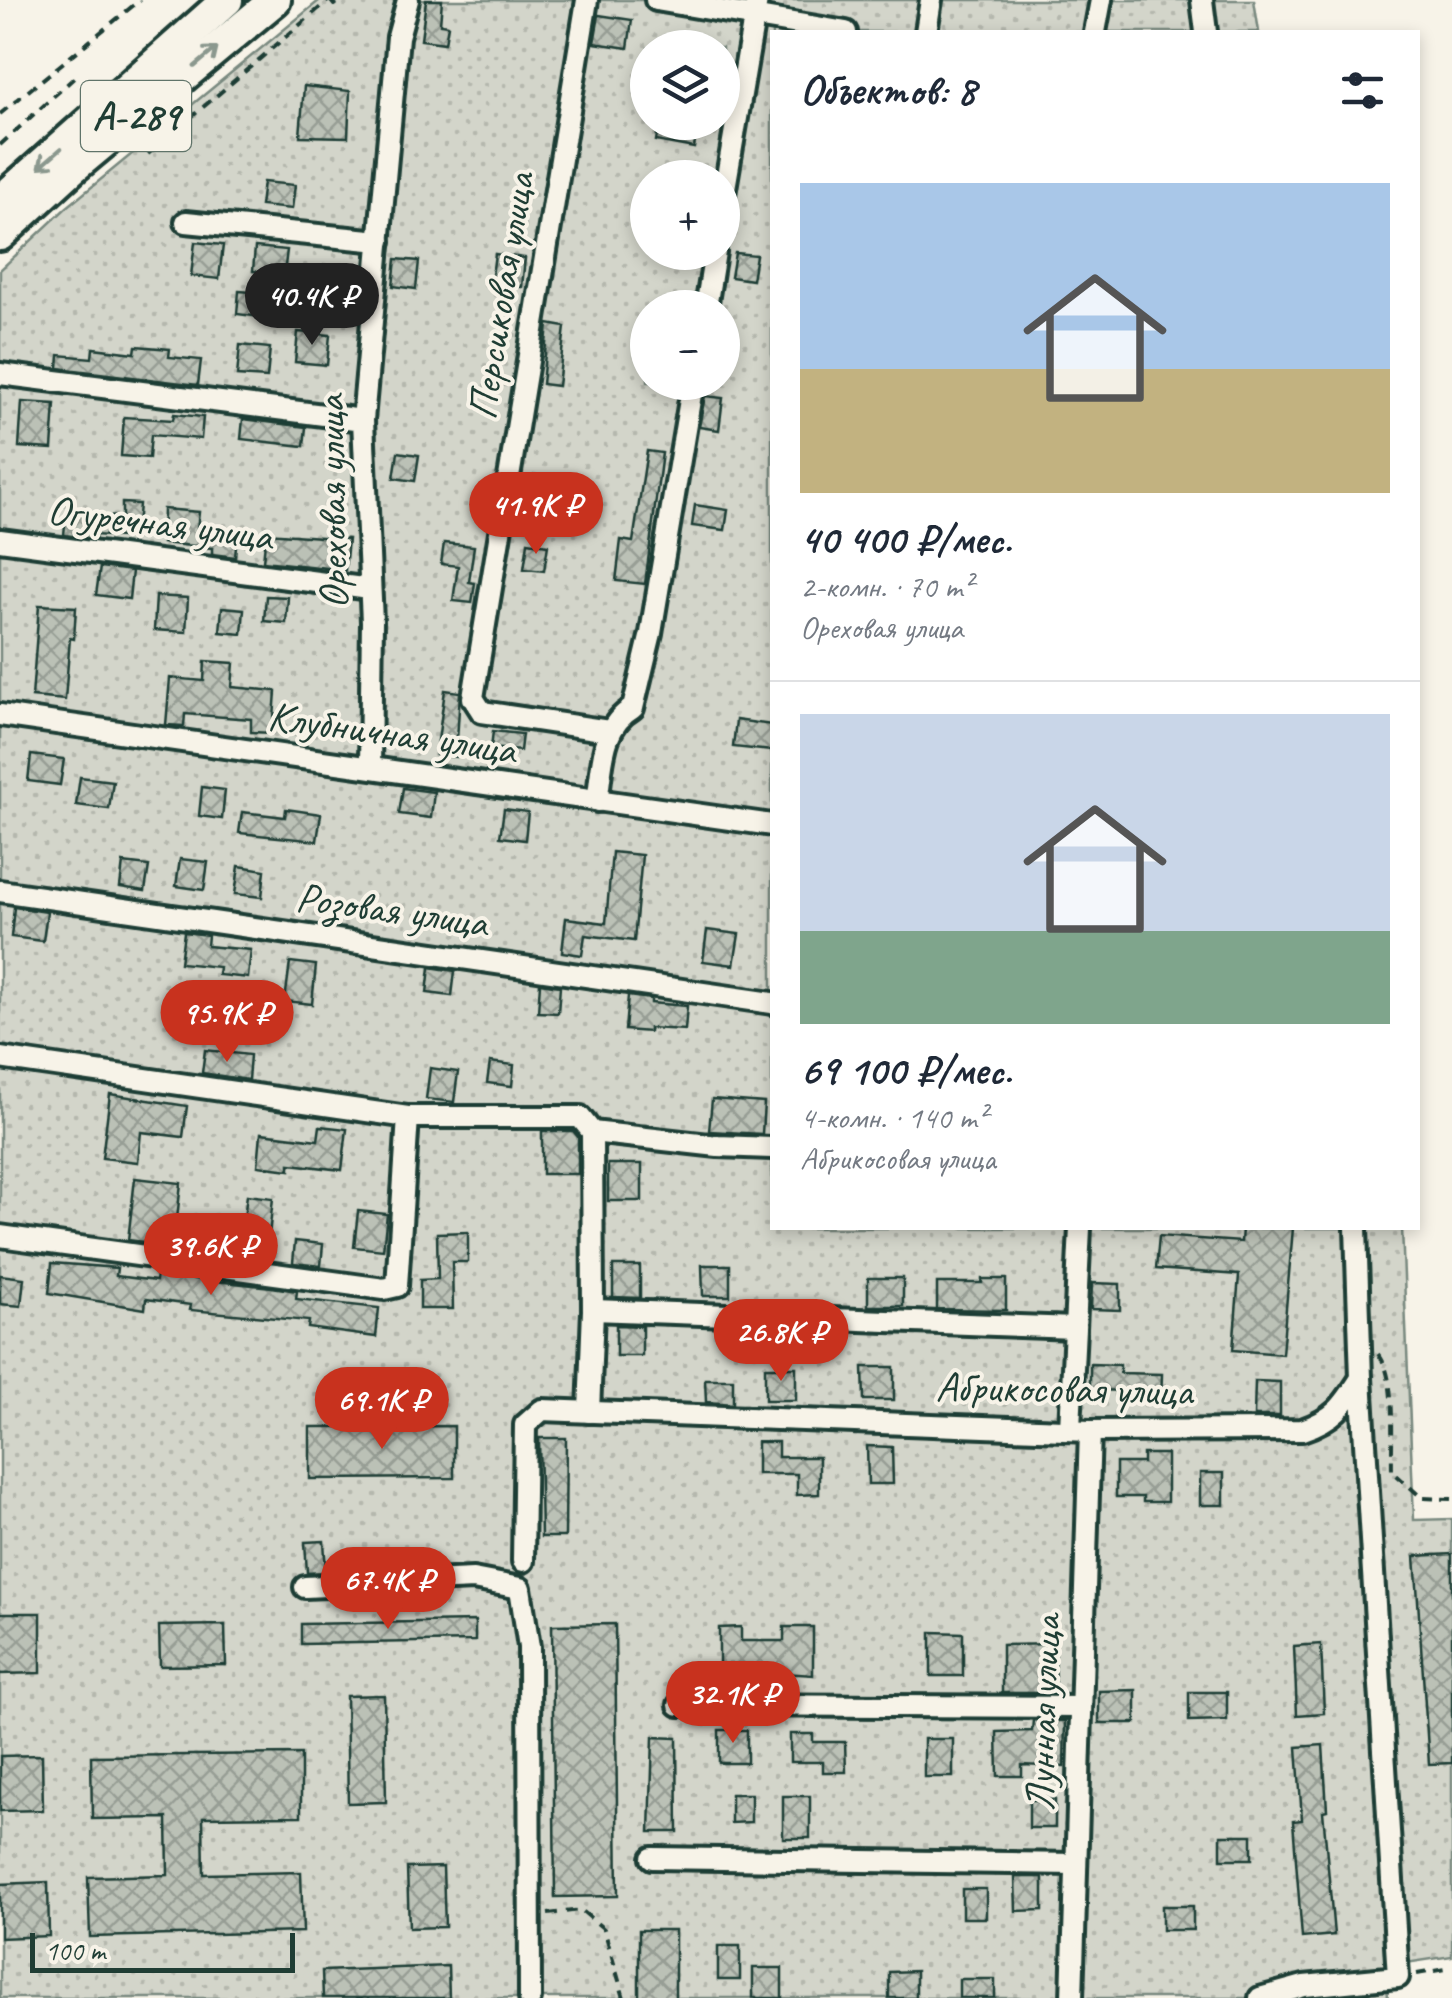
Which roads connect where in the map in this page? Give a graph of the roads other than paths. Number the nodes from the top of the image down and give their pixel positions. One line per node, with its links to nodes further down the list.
1 (227, 0): 15 (highway, А-289, one-way to 15)
2 (275, 0): 17 (highway, А-289, one-way to 2)
3 (408, 0): 18 (street, Ореховая улица)
4 (588, 0): 25 (street, Персиковая улица)
5 (656, 0): 9 (street)
6 (931, 0): 11 (street)
7 (1101, 0): 12 (street)
8 (1202, 0): 13 (street)
9 (755, 9): 10 (street); 14 (street)
10 (838, 30)
11 (926, 30)
12 (1095, 30)
13 (1206, 30)
14 (730, 160)
15 (0, 201)
16 (186, 222): 18 (street)
17 (0, 235)
18 (380, 242): 21 (street, Ореховая улица)
19 (0, 374): 21 (street)
20 (690, 400): 25 (street)
21 (362, 420): 23 (street, Ореховая улица)
22 (0, 540): 23 (street, Огуречная улица)
23 (370, 588): 26 (street, Ореховая улица)
24 (0, 715): 26 (street, Клубничная улица)
25 (609, 731): 27 (street)
26 (370, 766): 27 (street, Клубничная улица)
27 (598, 801): 28 (street, Клубничная улица)
28 (770, 825)
29 (0, 891): 30 (street, Розовая улица)
30 (770, 1002)
31 (0, 1058): 32 (street)
32 (408, 1116): 33 (street); 36 (street)
33 (592, 1132): 34 (street); 38 (street)
34 (770, 1148)
35 (1356, 1230): 40 (street)
36 (0, 1236)
37 (1080, 1238): 39 (street, Лунная улица)
38 (594, 1310): 39 (street); 41 (street)
39 (1075, 1328): 42 (street, Лунная улица)
40 (1362, 1378): 42 (street, Абрикосовая улица); 51 (street)
41 (589, 1412): 42 (street, Абрикосовая улица); 43 (street, Абрикосовая улица)
42 (1080, 1429): 46 (street, Лунная улица)
43 (523, 1561)
44 (305, 1586): 49 (street)
45 (679, 1705): 46 (street)
46 (1081, 1707): 48 (street, Лунная улица)
47 (652, 1858): 48 (street)
48 (1076, 1864): 50 (street, Лунная улица)
49 (530, 1998)
50 (1072, 1998)
51 (1260, 1998)

